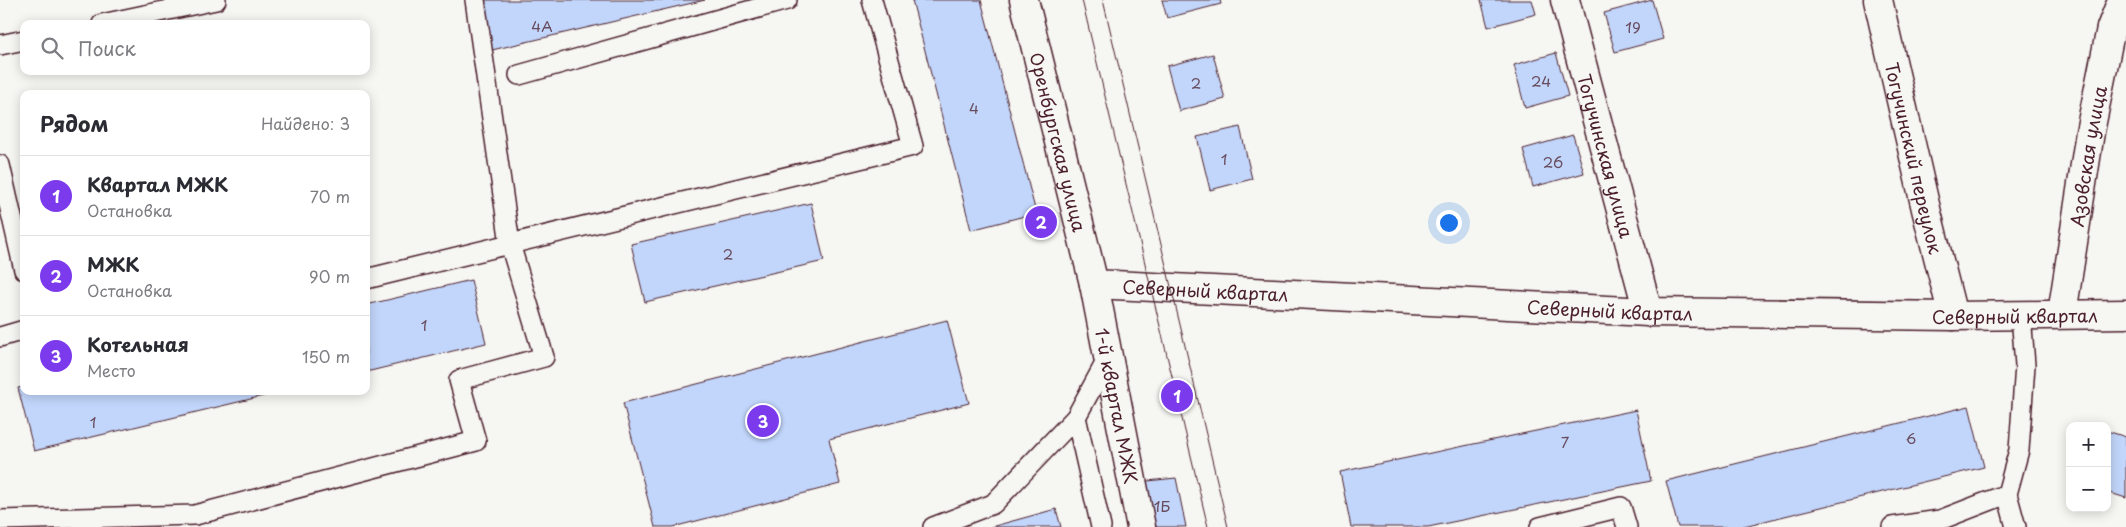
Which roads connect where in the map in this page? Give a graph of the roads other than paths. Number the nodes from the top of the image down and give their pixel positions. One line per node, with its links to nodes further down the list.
1 (216, 0): 9 (lane)
2 (475, 0): 14 (lane)
3 (787, 0): 12 (lane)
4 (872, 0): 14 (lane)
5 (1024, 0): 17 (main road, Оренбургская улица)
6 (1566, 0): 18 (main road, Тогучинская улица)
7 (1878, 0): 22 (main road, Тогучинский переулок)
8 (2122, 0): 20 (main road, Азовская улица)
9 (121, 20)
10 (20, 41): 11 (lane)
11 (0, 45)
12 (519, 75)
13 (0, 165): 15 (lane)
14 (510, 244): 16 (lane); 28 (lane)
15 (20, 252)
16 (370, 277)
17 (1094, 284): 18 (main road, Северный квартал); 25 (main road, 1-й квартал МЖК)
18 (1648, 312): 22 (main road, Северный квартал)
19 (2021, 314): 20 (main road, Северный квартал); 22 (main road, Северный квартал); 27 (lane)
20 (2062, 314): 21 (main road, Северный квартал)
21 (2126, 314)
22 (1953, 316)
23 (20, 331): 24 (lane)
24 (0, 337)
25 (1108, 358): 26 (lane); 31 (main road, 1-й квартал МЖК)
26 (1076, 417): 29 (lane); 30 (lane)
27 (2007, 494): 34 (lane); 35 (lane)
28 (0, 520)
29 (933, 527)
30 (1101, 527)
31 (1141, 527)
32 (1540, 527): 33 (lane)
33 (1627, 527)
34 (1892, 527)
35 (2016, 527)

